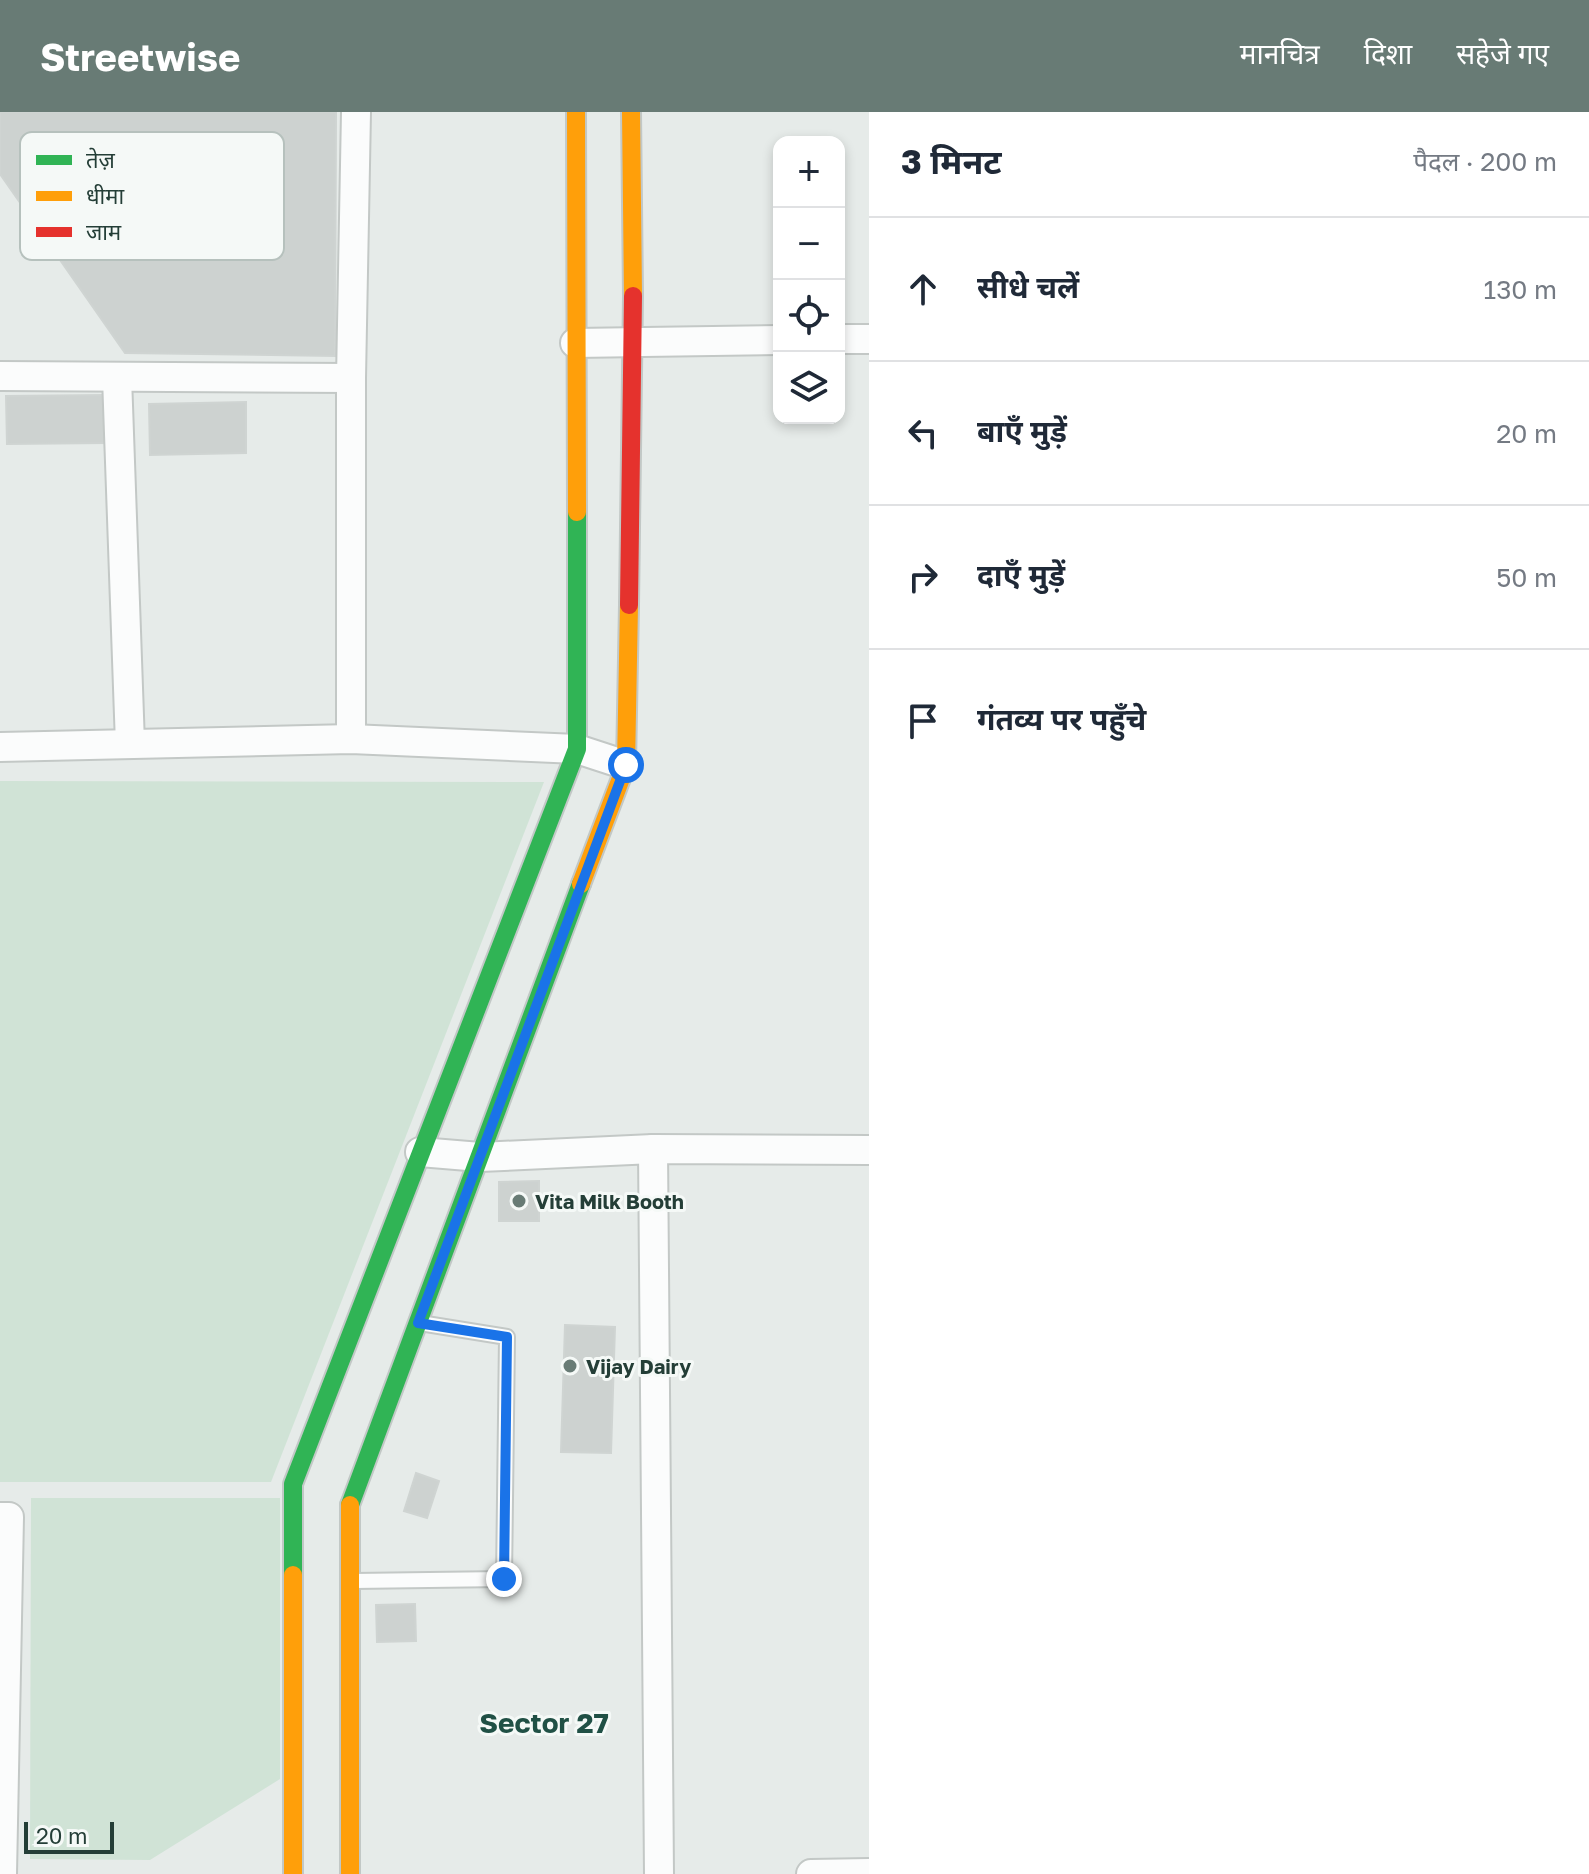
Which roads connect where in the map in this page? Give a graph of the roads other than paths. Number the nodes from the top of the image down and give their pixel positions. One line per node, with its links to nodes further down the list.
1 (356, 112): 11 (street)
2 (576, 112): 8 (street)
3 (631, 112): 7 (street)
4 (845, 339): 5 (street)
5 (869, 339)
6 (773, 340): 7 (street)
7 (633, 341): 8 (street); 16 (street)
8 (575, 343): 15 (street)
9 (0, 376): 10 (street)
10 (117, 377): 11 (street); 13 (street)
11 (351, 378): 12 (street)
12 (351, 739): 13 (street); 15 (street)
13 (130, 744): 14 (street)
14 (0, 747)
15 (577, 749): 16 (street); 19 (street)
16 (626, 765): 20 (street)
17 (653, 1149): 18 (street); 20 (street); 30 (street)
18 (869, 1150)
19 (420, 1152): 20 (street); 28 (street)
20 (480, 1157): 21 (street)
21 (418, 1323): 23 (street); 23 (lane)
22 (0, 1517): 24 (street)
23 (350, 1581): 29 (street)
24 (3, 1678): 25 (street)
25 (2, 1831): 27 (street)
26 (869, 1873): 31 (street)
27 (2, 1874)
28 (293, 1874)
29 (350, 1874)
30 (659, 1874)
31 (811, 1874)

